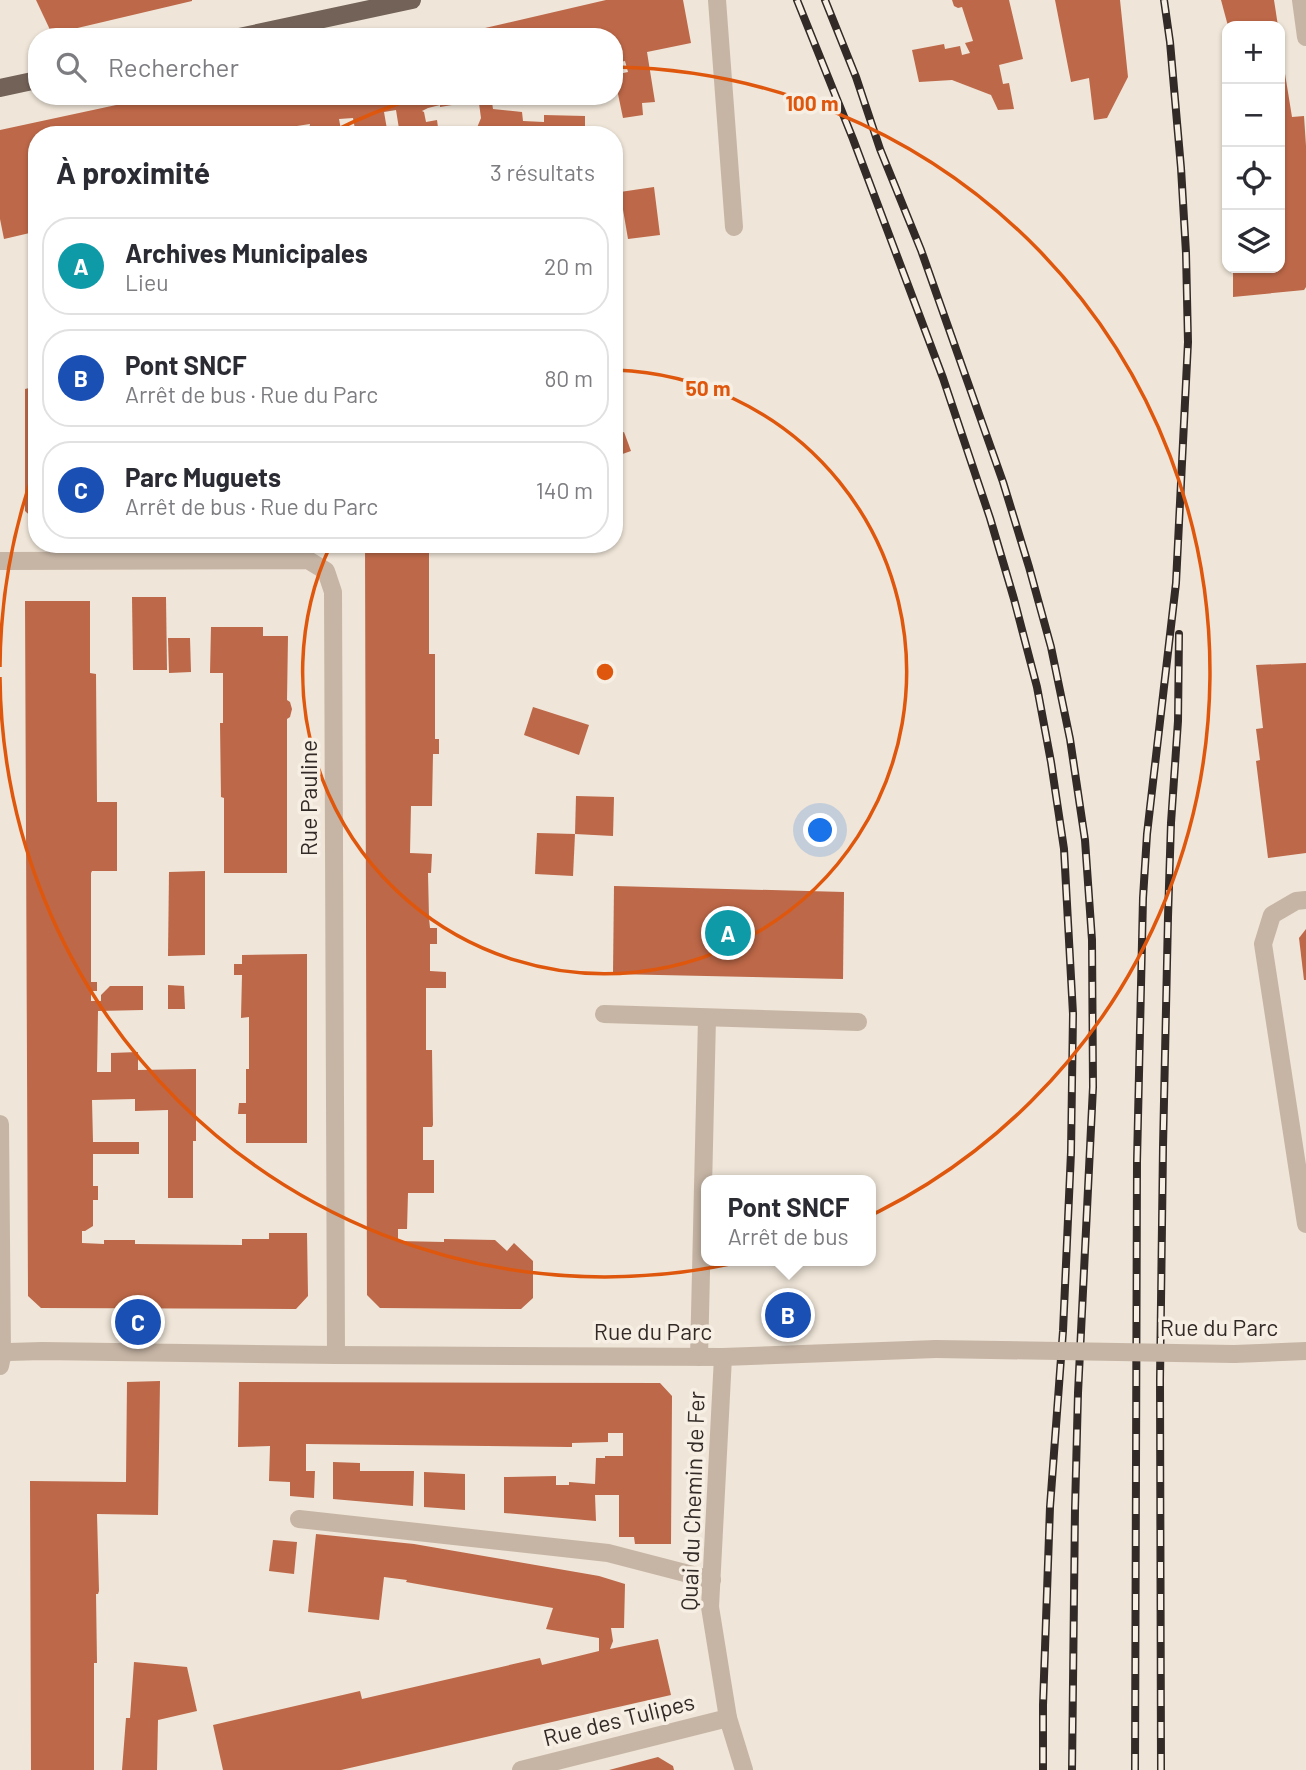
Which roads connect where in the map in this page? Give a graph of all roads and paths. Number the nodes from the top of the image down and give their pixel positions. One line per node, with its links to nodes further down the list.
1 (412, 0): 4 (main road)
2 (717, 0): 8 (street)
3 (1301, 0): 5 (street)
4 (281, 28)
5 (1306, 37)
6 (28, 82): 7 (main road)
7 (0, 88)
8 (734, 227)
9 (0, 561): 19 (street, Rue Pauline)
10 (1306, 900): 16 (street)
11 (604, 1014): 12 (street)
12 (708, 1017): 13 (street); 15 (street)
13 (858, 1022)
14 (0, 1124): 22 (street)
15 (704, 1175)
16 (1306, 1224)
17 (701, 1266): 20 (street)
18 (1306, 1351): 21 (street, Rue du Parc, bridge)
19 (336, 1355): 20 (street, Rue du Parc); 22 (street, Rue du Parc)
20 (699, 1357): 21 (street, Rue du Parc)
21 (723, 1357): 24 (street, Quai du Chemin de Fer)
22 (1, 1359)
23 (299, 1519): 24 (street)
24 (712, 1580): 25 (street, Quai du Chemin de Fer)
25 (728, 1718): 26 (street, Rue des Tulipes); 27 (street, Quai du Chemin de Fer)
26 (521, 1770)
27 (744, 1770)

